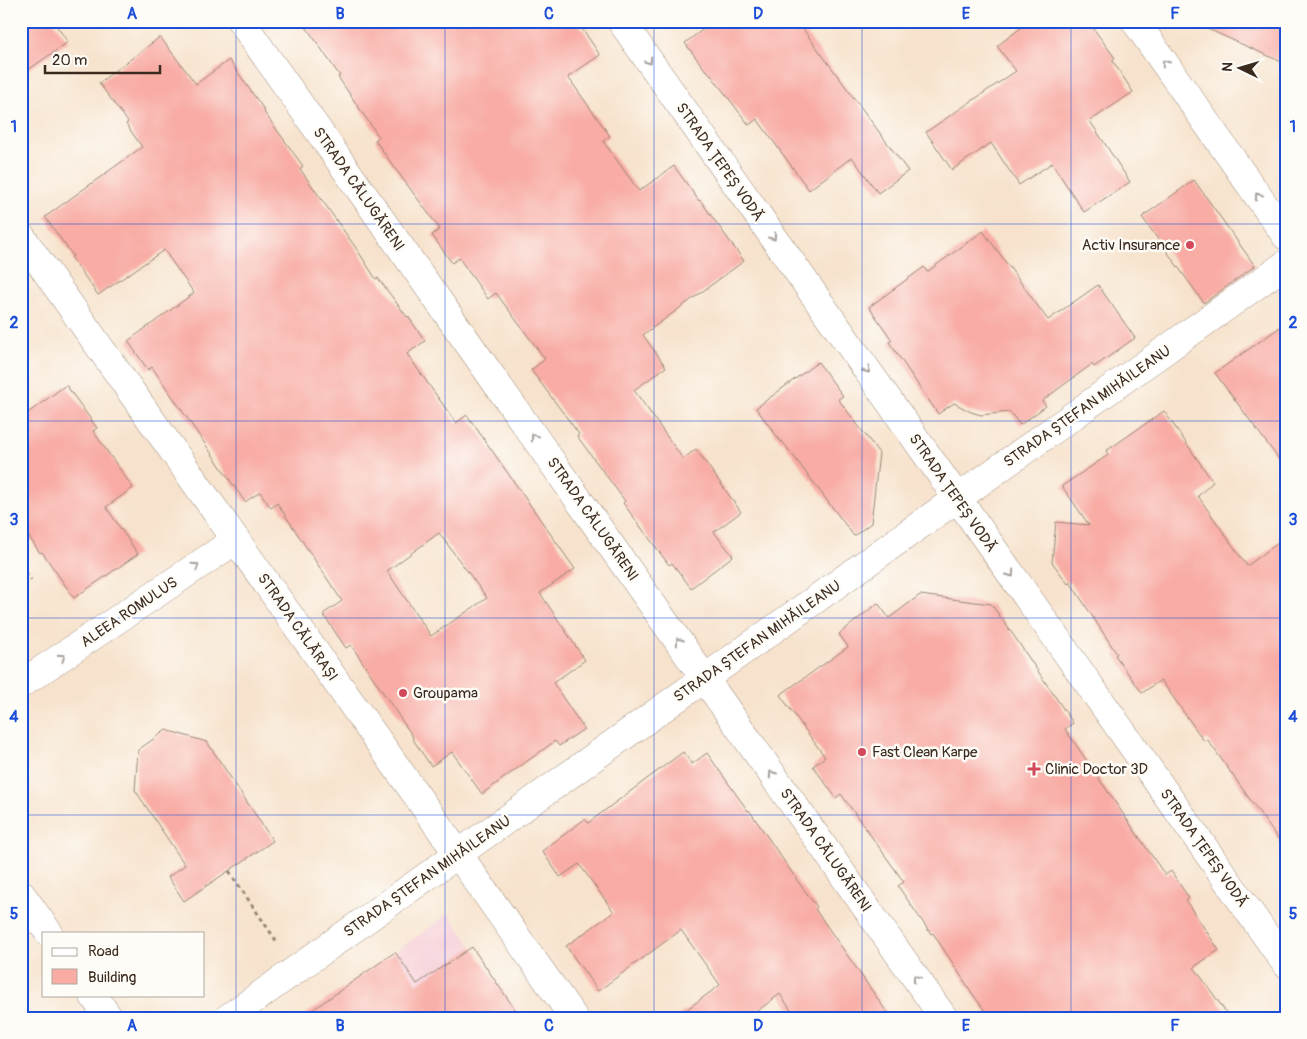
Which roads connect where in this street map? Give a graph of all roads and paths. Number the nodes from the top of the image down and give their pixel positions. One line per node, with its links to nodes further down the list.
1 (241, 21): 11 (street, STRADA CĂLUGĂRENI, one-way to 1)
2 (621, 21): 7 (street, STRADA ȚEPEȘ VODĂ, one-way to 7)
3 (1135, 21): 5 (street, one-way to 3)
4 (21, 236): 8 (street, STRADA CĂLĂRAȘI)
5 (1286, 236)
6 (1286, 264): 7 (street, STRADA ȘTEFAN MIHĂILEANU)
7 (957, 498): 11 (street, STRADA ȘTEFAN MIHĂILEANU); 17 (street, STRADA ȚEPEȘ VODĂ, one-way to 17)
8 (236, 540): 12 (street, ALEEA ROMULUS, one-way to 8); 13 (street, STRADA CĂLĂRAȘI)
9 (21, 566): 10 (path)
10 (31, 580)
11 (705, 678): 13 (street, STRADA ȘTEFAN MIHĂILEANU); 23 (street, STRADA CĂLUGĂRENI, one-way to 11)
12 (21, 684)
13 (458, 854): 18 (street, STRADA ȘTEFAN MIHĂILEANU); 22 (street, STRADA CĂLĂRAȘI)
14 (229, 871): 18 (path)
15 (21, 894): 16 (street)
16 (48, 932)
17 (1286, 964)
18 (296, 969): 21 (street, STRADA ȘTEFAN MIHĂILEANU)
19 (94, 996): 20 (street)
20 (109, 1018)
21 (228, 1018)
22 (574, 1018)
23 (944, 1018)

